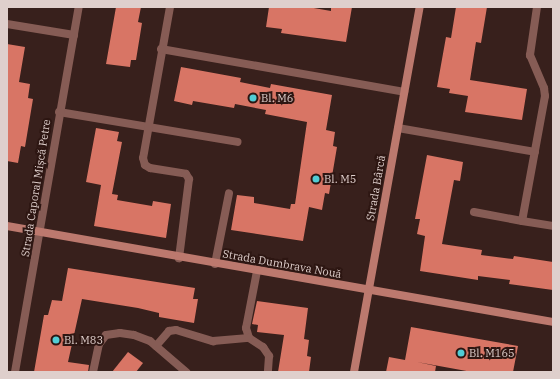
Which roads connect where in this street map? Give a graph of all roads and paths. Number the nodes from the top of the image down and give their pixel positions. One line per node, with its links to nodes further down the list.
1 (79, 7): 6 (street, Strada Caporal Mișcă Petre)
2 (170, 7): 7 (street)
3 (420, 7): 8 (street, Strada Bârcă)
4 (537, 7): 13 (street)
5 (7, 24): 6 (street)
6 (74, 35): 9 (street, Strada Caporal Mișcă Petre)
7 (162, 49): 8 (street); 10 (street)
8 (404, 92): 11 (street, Strada Bârcă)
9 (59, 112): 10 (street); 19 (street, Strada Caporal Mișcă Petre)
10 (147, 127): 12 (street); 20 (street)
11 (398, 128): 13 (street); 23 (street, Strada Bârcă)
12 (238, 142)
13 (535, 152): 16 (street)
14 (229, 193): 21 (street)
15 (474, 212): 16 (street)
16 (522, 221): 18 (street)
17 (7, 226): 19 (street, Strada Dumbrava Nouă)
18 (553, 226)
19 (40, 232): 20 (street, Strada Dumbrava Nouă); 27 (street, Strada Caporal Mișcă Petre)
20 (179, 258): 21 (street, Strada Dumbrava Nouă)
21 (215, 264): 22 (street, Strada Dumbrava Nouă)
22 (257, 271): 23 (street, Strada Dumbrava Nouă); 25 (street)
23 (369, 290): 24 (street, Strada Dumbrava Nouă); 31 (street, Strada Bârcă)
24 (553, 322)
25 (249, 338): 26 (street); 30 (street)
26 (156, 346): 28 (street); 29 (street)
27 (15, 372)
28 (93, 372)
29 (186, 372)
30 (268, 372)
31 (354, 372)

